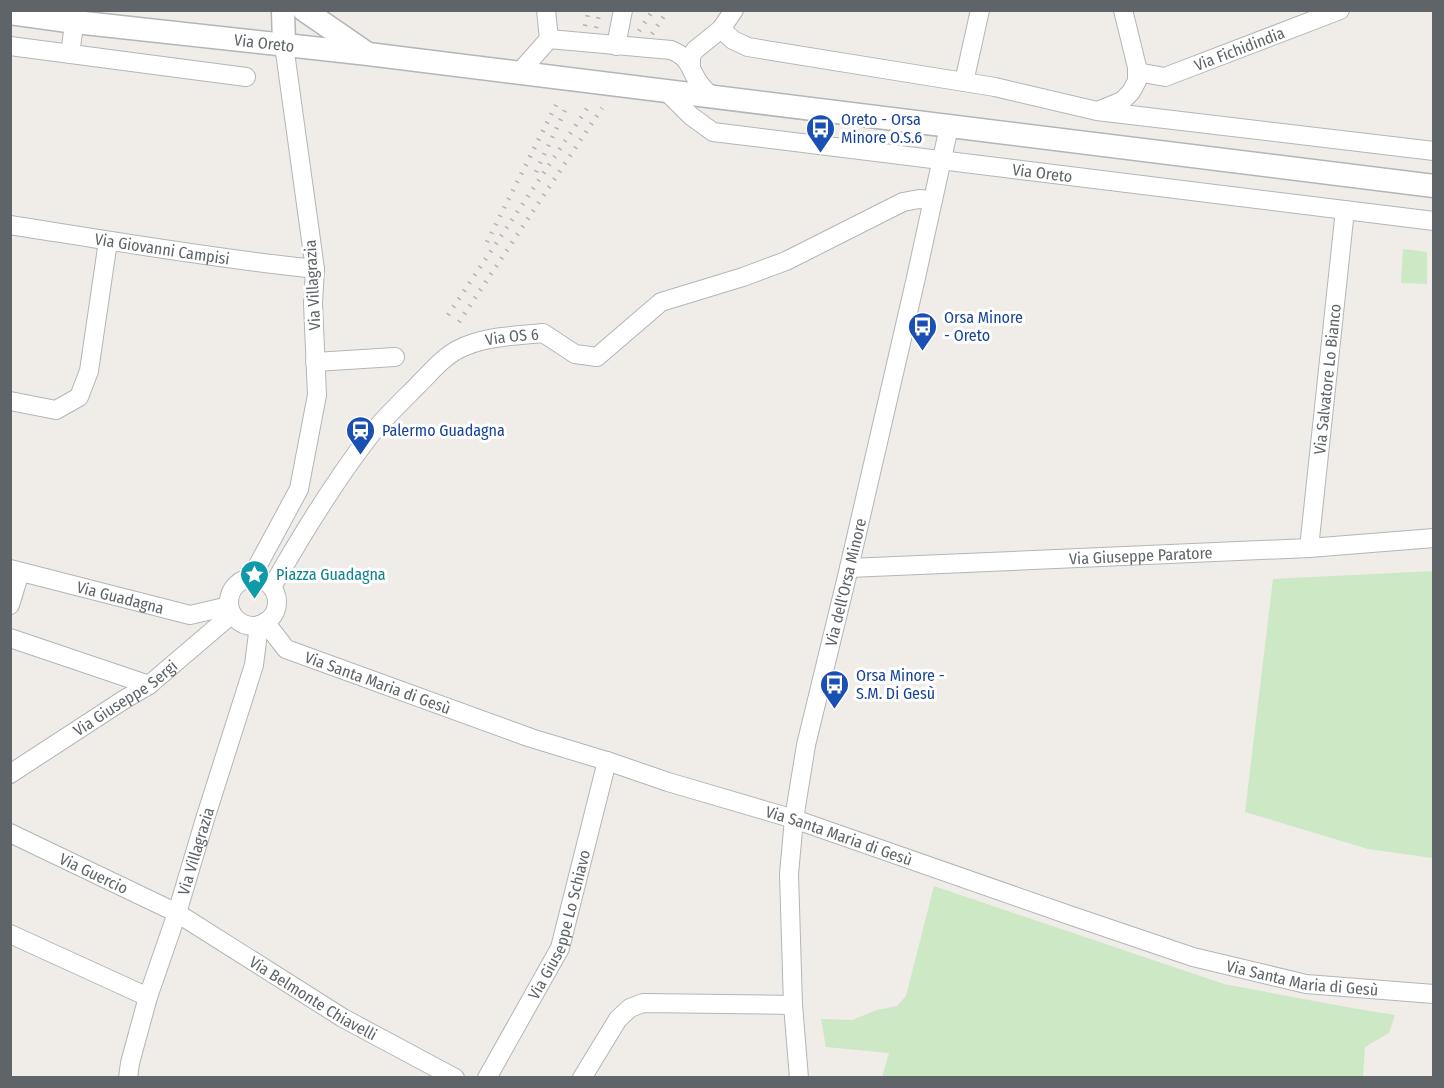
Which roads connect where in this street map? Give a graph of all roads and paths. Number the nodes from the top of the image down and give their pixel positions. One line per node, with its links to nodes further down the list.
1 (283, 10): 13 (street)
2 (304, 10): 17 (street)
3 (546, 10): 12 (street)
4 (623, 10): 15 (street)
5 (734, 10): 11 (street)
6 (980, 10): 22 (street)
7 (1123, 10): 19 (street)
8 (1340, 10): 19 (street, Via Fichidindia)
9 (10, 13): 10 (street, Via Oreto)
10 (75, 16): 13 (street, Via Oreto); 16 (street)
11 (721, 29): 18 (street); 22 (street)
12 (549, 39): 15 (street); 20 (street)
13 (284, 45): 17 (street, Via Oreto); 35 (street, Via Villagrazia)
14 (10, 46): 16 (street)
15 (616, 46): 18 (street)
16 (70, 54): 21 (street)
17 (368, 54): 20 (street, Via Oreto)
18 (691, 67): 24 (street)
19 (1137, 72): 25 (street)
20 (518, 74): 23 (street, Via Oreto)
21 (246, 77)
22 (964, 82): 25 (street)
23 (667, 92): 24 (street, Via Oreto); 28 (street, Via Oreto)
24 (712, 97): 26 (street, Via Oreto)
25 (1097, 111): 27 (street)
26 (949, 127): 28 (street, Via dell'Orsa Minore); 29 (street, Via Oreto)
27 (1434, 151)
28 (942, 160): 30 (street, Via dell'Orsa Minore); 31 (street, Via Oreto)
29 (1434, 186)
30 (933, 200): 41 (street, Via dell'Orsa Minore); 44 (street, Via OS 6)
31 (1346, 210): 32 (street, Via Oreto); 40 (street, Via Salvatore Lo Bianco)
32 (1434, 221)
33 (10, 225): 34 (street, Via Giovanni Campisi)
34 (108, 241): 35 (street, Via Giovanni Campisi); 38 (street)
35 (315, 269): 37 (street, Via Villagrazia)
36 (395, 357): 37 (street)
37 (315, 362): 43 (street, Via Villagrazia)
38 (10, 401)
39 (1434, 538): 40 (street, Via Giuseppe Paratore)
40 (1309, 548): 41 (street, Via Giuseppe Paratore)
41 (849, 568): 52 (street, Via dell'Orsa Minore)
42 (15, 571): 45 (street); 46 (street, Via Guadagna)
43 (251, 578): 44 (street); 46 (street)
44 (272, 587): 47 (street)
45 (10, 605)
46 (231, 610): 47 (street); 49 (street, Via Giuseppe Sergi)
47 (262, 623): 50 (street, Via Santa Maria di Gesù); 54 (street, Via Villagrazia)
48 (10, 638): 49 (street)
49 (149, 686): 51 (street, Via Giuseppe Sergi)
50 (608, 761): 52 (street, Via Santa Maria di Gesù); 61 (street, Via Giuseppe Lo Schiavo)
51 (10, 774)
52 (794, 819): 56 (street, Via Santa Maria di Gesù); 58 (street, Via dell'Orsa Minore)
53 (10, 833): 54 (street, Via Guercio)
54 (177, 912): 57 (street, Via Villagrazia); 60 (street, Via Belmonte Chiavelli)
55 (10, 934): 57 (street)
56 (1434, 994)
57 (148, 997): 59 (street, Via Villagrazia)
58 (793, 1005): 62 (street); 63 (street, Via dell'Orsa Minore)
59 (128, 1077)
60 (455, 1077)
61 (487, 1077)
62 (582, 1077)
63 (799, 1077)

